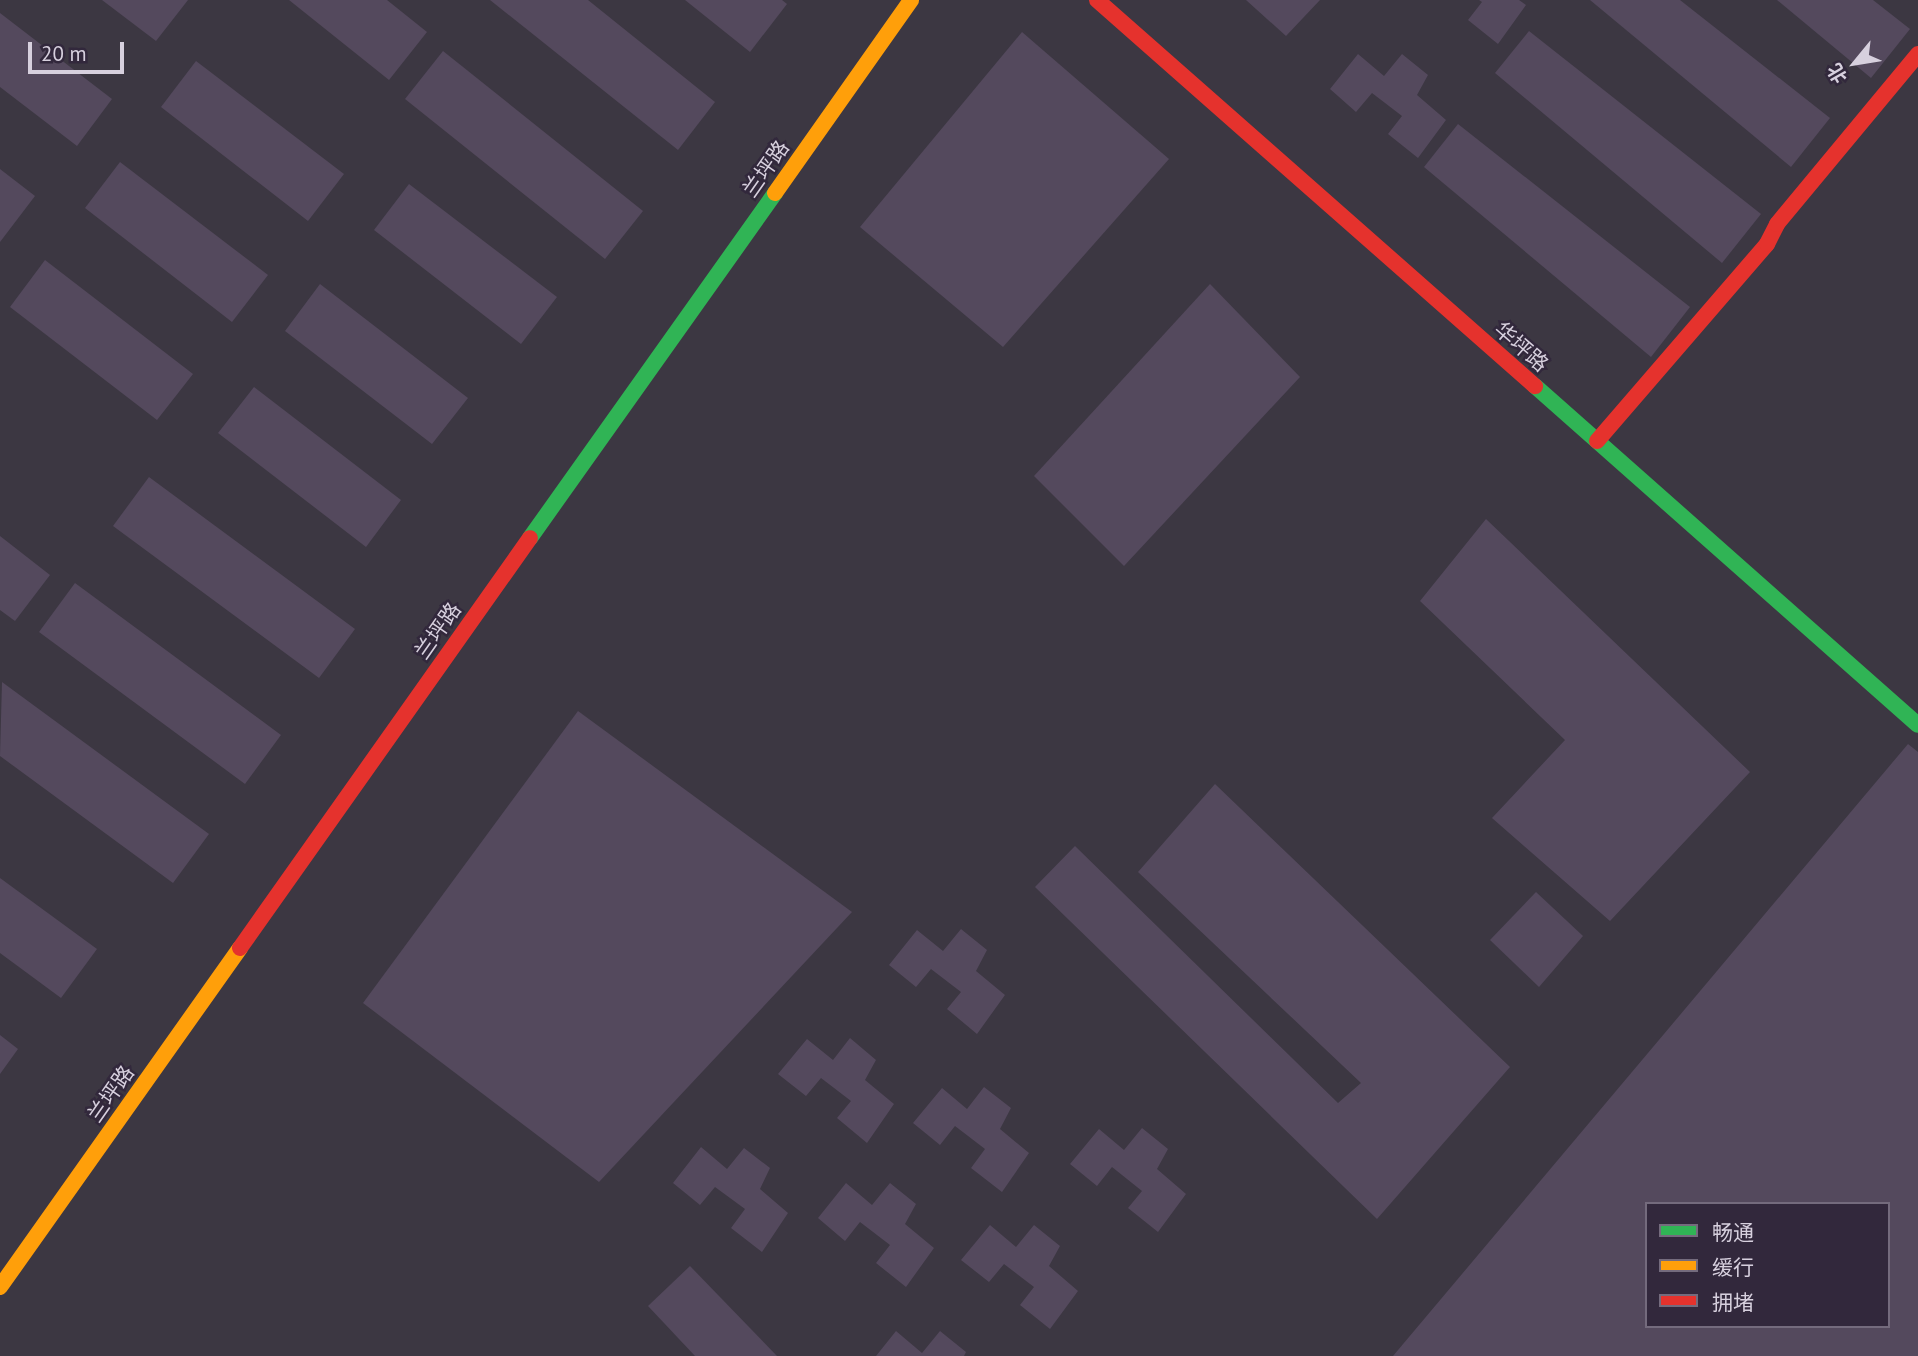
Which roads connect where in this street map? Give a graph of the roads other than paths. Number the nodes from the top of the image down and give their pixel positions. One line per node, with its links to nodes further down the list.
1 (911, 0): 6 (street, 兰坪路)
2 (1097, 0): 4 (street, 华坪路)
3 (1918, 54): 4 (street)
4 (1597, 441): 5 (street, 华坪路)
5 (1918, 724)
6 (0, 1287)

